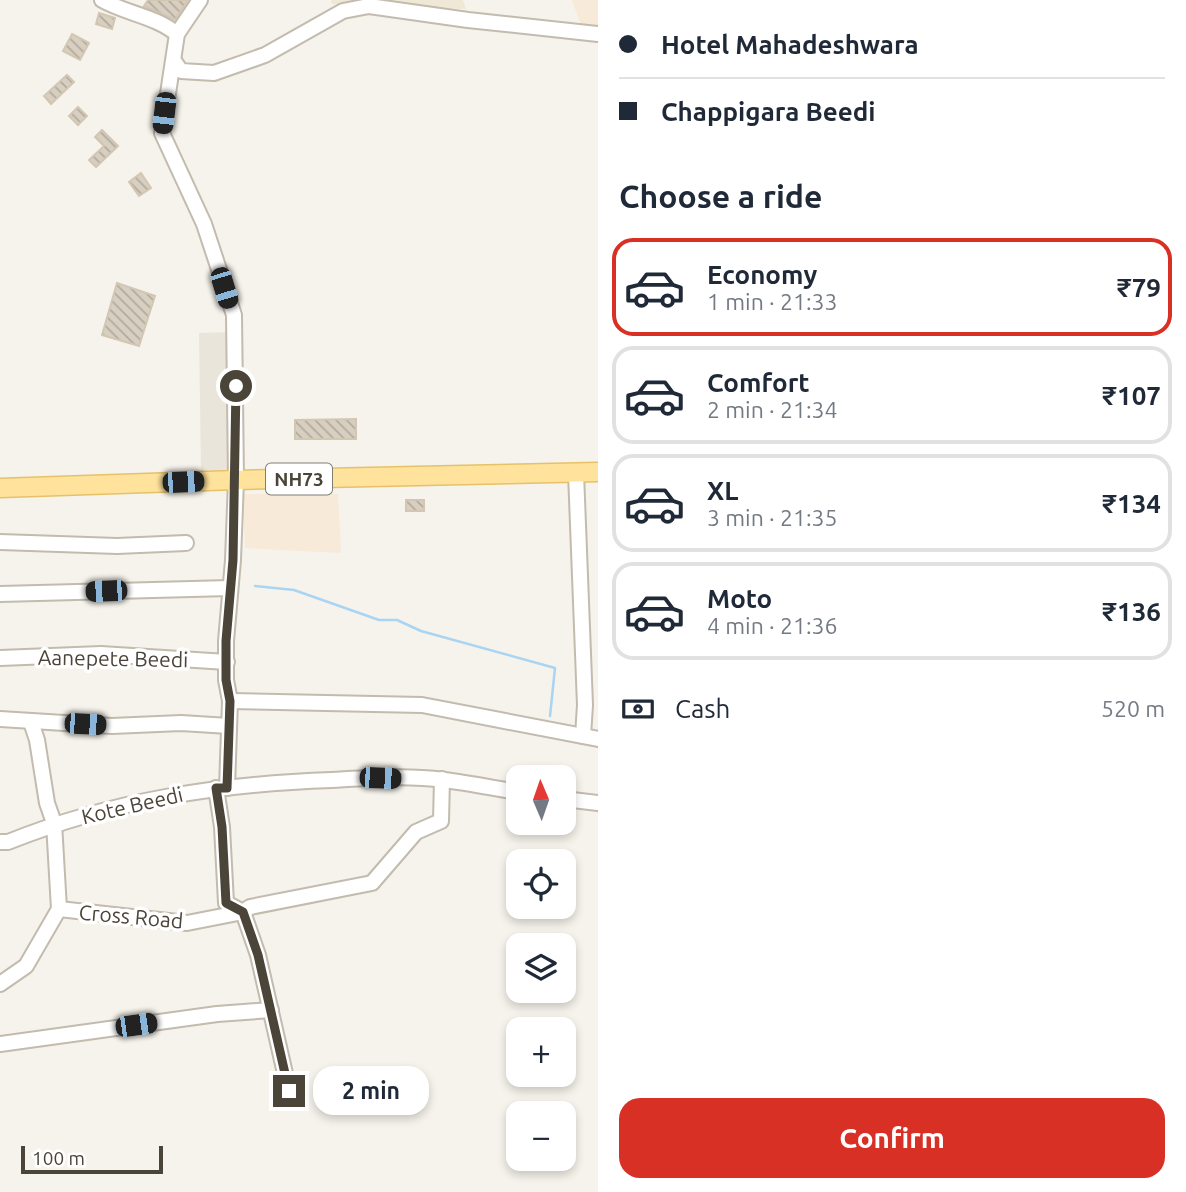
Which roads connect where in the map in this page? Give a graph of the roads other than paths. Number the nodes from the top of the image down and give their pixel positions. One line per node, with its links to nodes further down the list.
1 (102, 0): 3 (street)
2 (200, 0): 3 (street)
3 (177, 34): 5 (street)
4 (598, 34): 5 (street)
5 (174, 61): 8 (street)
6 (598, 472): 7 (main road, NH73)
7 (576, 473): 8 (main road, NH73); 20 (street)
8 (236, 480): 9 (main road, NH73); 12 (street)
9 (0, 490)
10 (0, 542): 11 (street)
11 (186, 543)
12 (230, 588): 13 (street); 15 (street)
13 (0, 594)
14 (0, 658): 15 (street, Aanepete Beedi)
15 (227, 662): 16 (street)
16 (230, 701): 19 (street); 20 (street)
17 (0, 719): 18 (street)
18 (31, 722): 19 (street); 27 (street)
19 (229, 726): 23 (street)
20 (583, 736): 21 (street)
21 (598, 740)
22 (442, 779): 23 (street, Kote Beedi); 24 (street, Kote Beedi); 30 (street, Cross Road)
23 (222, 788): 27 (street, Kote Beedi); 30 (street)
24 (506, 790)
25 (576, 801): 26 (street)
26 (598, 803)
27 (54, 823): 28 (street, Kote Beedi); 29 (street)
28 (0, 842)
29 (59, 909): 30 (street, Cross Road); 31 (street)
30 (243, 912): 32 (street)
31 (0, 984)
32 (271, 1010): 33 (street); 34 (street)
33 (0, 1044)
34 (289, 1091)

